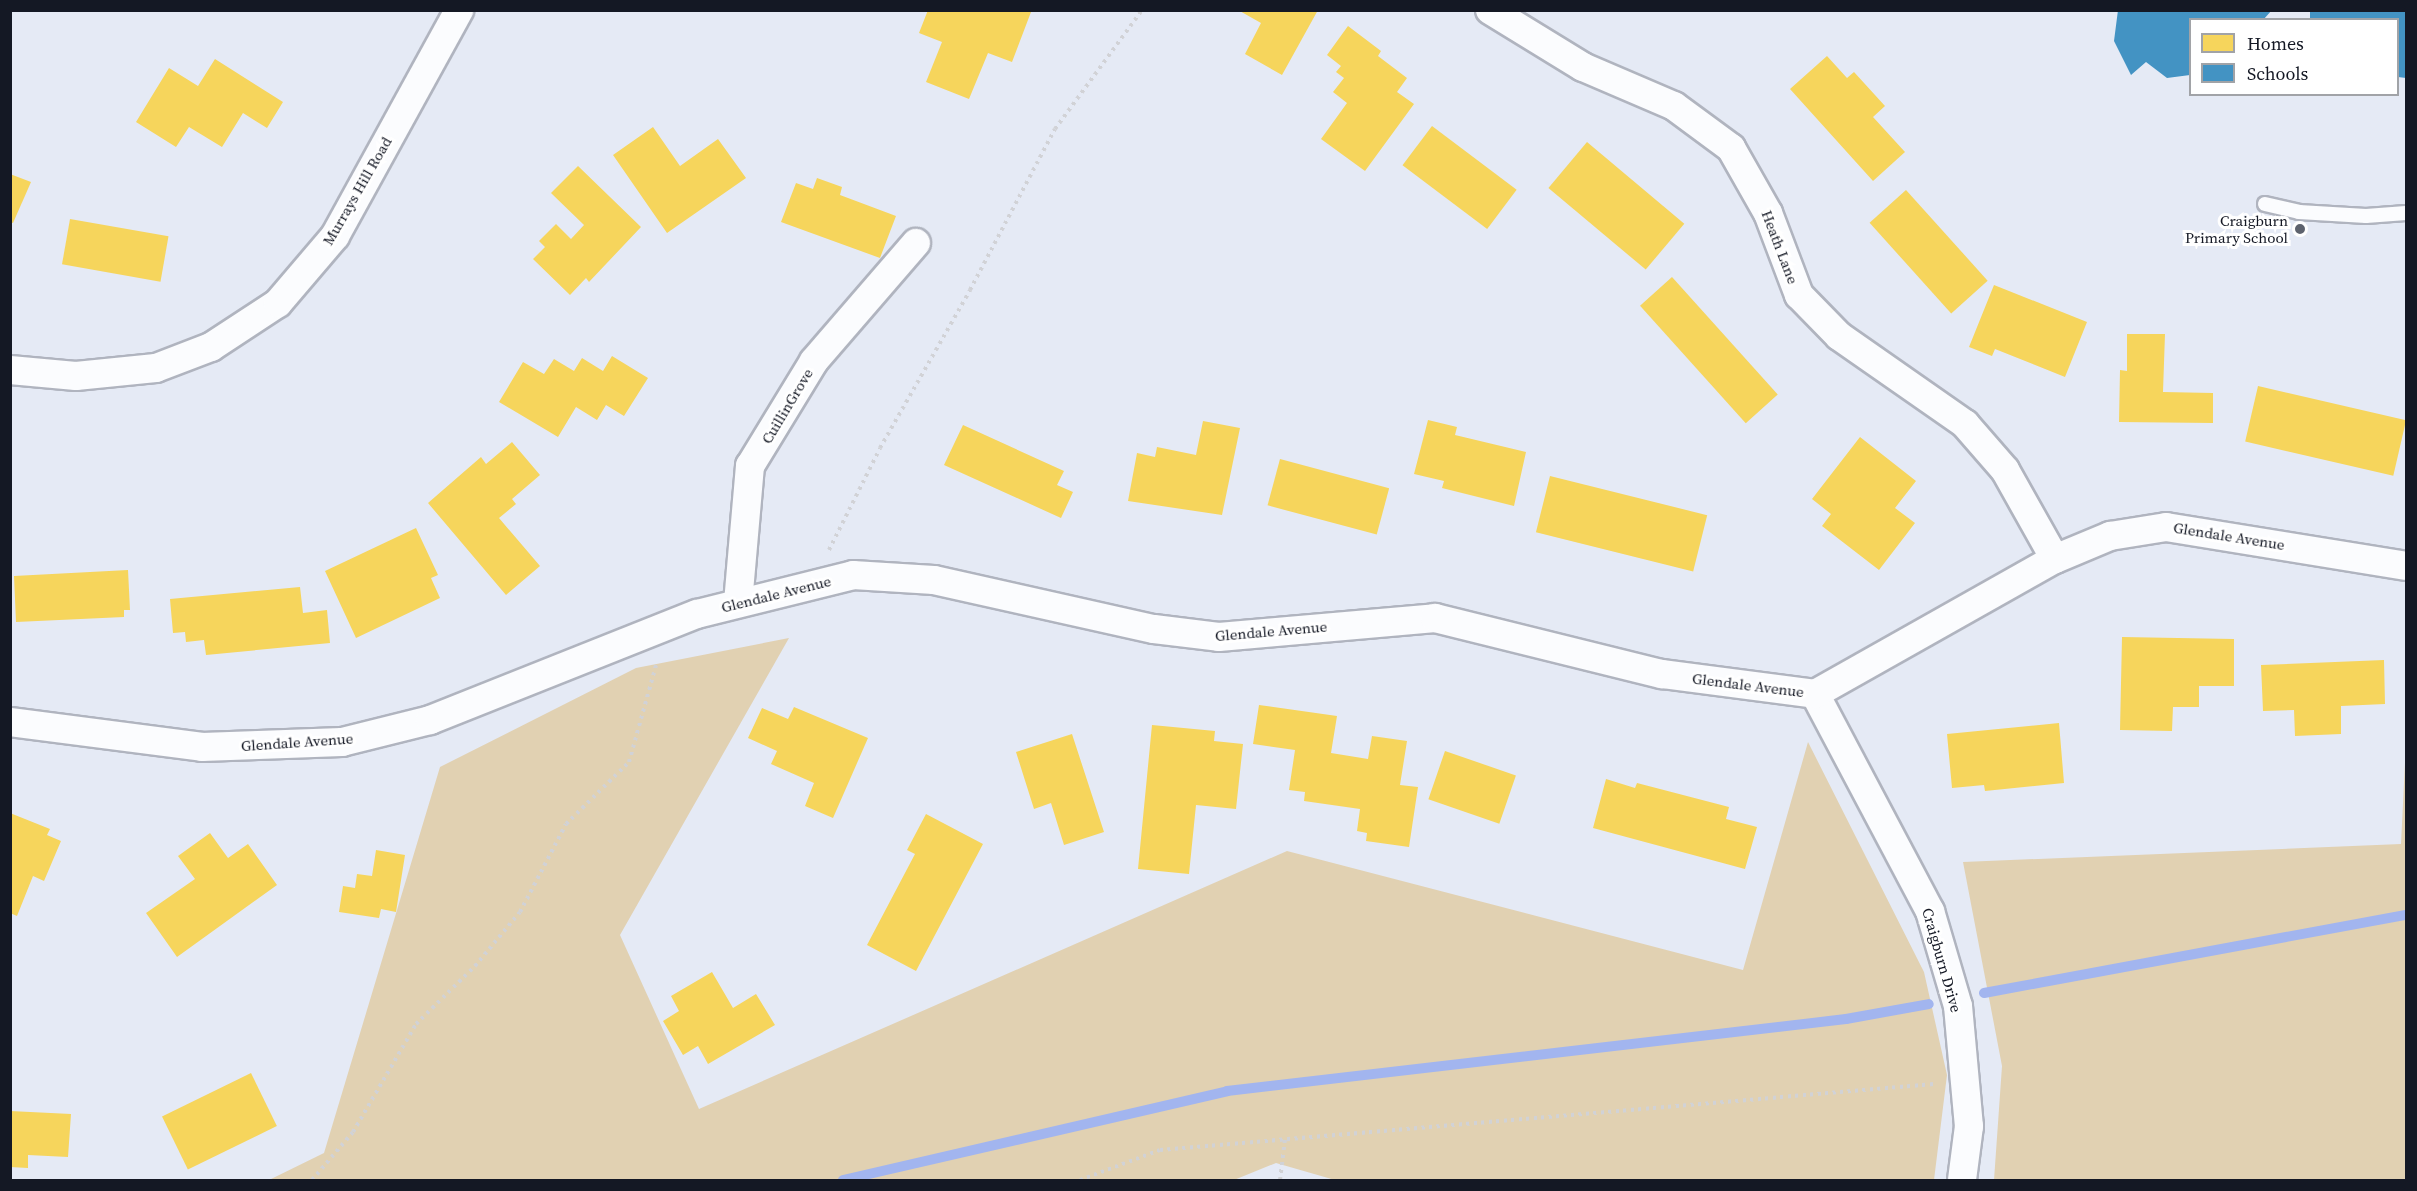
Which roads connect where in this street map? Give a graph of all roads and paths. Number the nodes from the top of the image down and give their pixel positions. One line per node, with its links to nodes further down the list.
1 (459, 10): 7 (street, Murrays Hill Road)
2 (1142, 10): 10 (path)
3 (1490, 10): 8 (street, Heath Lane)
4 (2265, 204): 5 (lane)
5 (2406, 213)
6 (916, 243): 11 (street, CuillinGrove)
7 (10, 370)
8 (2055, 559): 9 (street, Glendale Avenue); 13 (street, Glendale Avenue)
9 (2406, 566)
10 (811, 585): 11 (street, Glendale Avenue); 13 (street, Glendale Avenue)
11 (738, 603): 12 (street, Glendale Avenue)
12 (666, 626): 14 (street, Glendale Avenue); 17 (path)
13 (1815, 694): 15 (street, Craigburn Drive)
14 (10, 722)
15 (1965, 1081): 16 (path); 20 (street, Craigburn Drive)
16 (1284, 1139): 18 (path); 19 (path)
17 (312, 1180)
18 (1080, 1180)
19 (1280, 1180)
20 (1962, 1180)

